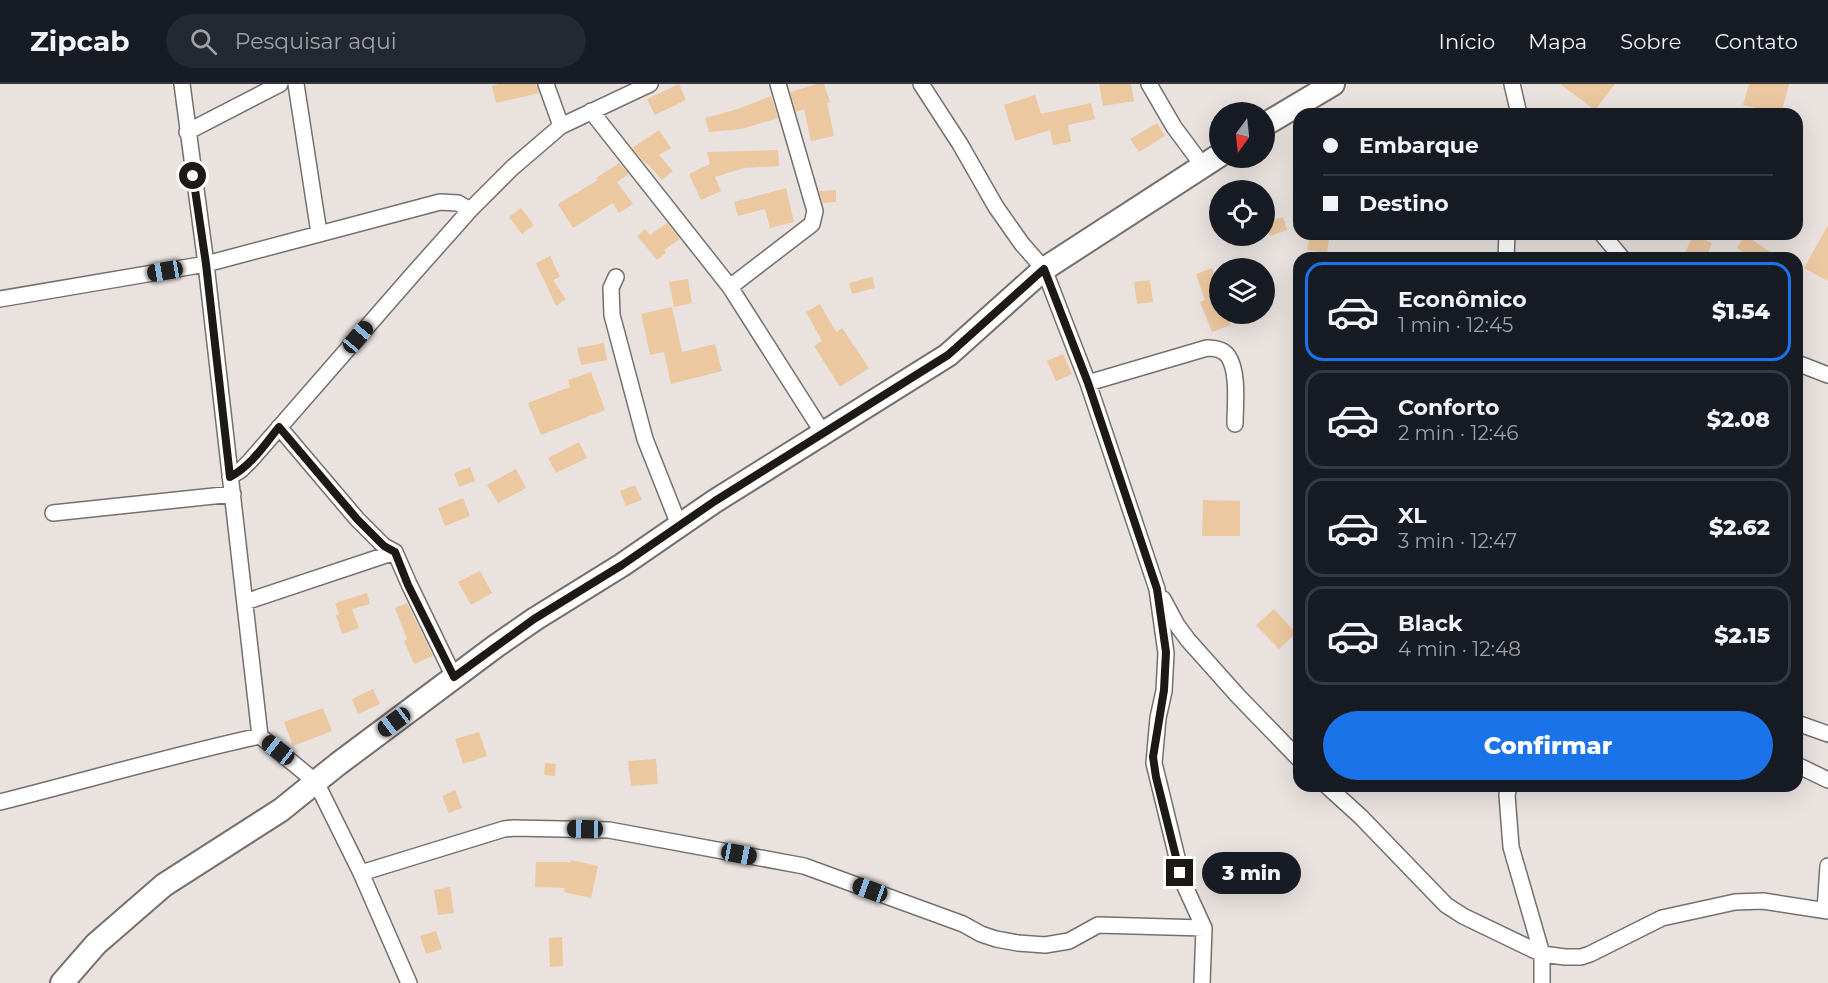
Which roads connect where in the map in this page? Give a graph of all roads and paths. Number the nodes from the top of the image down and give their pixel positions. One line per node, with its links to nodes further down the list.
1 (182, 84): 15 (street)
2 (280, 84): 15 (street)
3 (296, 84): 19 (street)
4 (546, 84): 14 (street)
5 (650, 84): 12 (street)
6 (778, 84): 25 (street)
7 (921, 84): 23 (street)
8 (1149, 84): 16 (street)
9 (1333, 84): 13 (street)
10 (1512, 84): 11 (street)
11 (1518, 108)
12 (591, 111): 14 (street); 25 (street)
13 (1275, 118)
14 (561, 126): 18 (street)
15 (187, 132): 22 (street)
16 (1209, 158)
17 (1209, 161): 23 (street)
18 (470, 210): 19 (street); 31 (street)
19 (319, 233): 22 (street)
20 (1607, 240): 21 (street)
21 (1617, 252)
22 (206, 264): 26 (street); 33 (street)
23 (1044, 269): 29 (street); 32 (street)
24 (616, 277): 36 (street)
25 (730, 287): 32 (street)
26 (0, 299)
27 (1803, 365): 28 (street)
28 (1828, 375)
29 (1088, 383): 30 (street); 38 (street)
30 (1235, 424)
31 (279, 427): 33 (street); 37 (street)
32 (823, 433): 36 (street)
33 (230, 477): 34 (street)
34 (233, 494): 35 (street); 39 (street)
35 (52, 513)
36 (678, 525): 40 (street)
37 (395, 552): 39 (street); 40 (street)
38 (1157, 589): 44 (street); 54 (street)
39 (245, 602): 43 (street)
40 (454, 677): 47 (street)
41 (1803, 725): 42 (street)
42 (1828, 734)
43 (260, 736): 47 (street); 50 (street)
44 (1293, 753)
45 (1803, 768): 46 (street)
46 (1828, 780)
47 (316, 782): 52 (street); 56 (street)
48 (1334, 792): 55 (street)
49 (1508, 792): 55 (street)
50 (0, 802)
51 (1828, 866): 53 (street)
52 (361, 873): 54 (street); 57 (street)
53 (1826, 910): 55 (street)
54 (1204, 928): 58 (street)
55 (1542, 954): 59 (street)
56 (63, 983)
57 (409, 983)
58 (1202, 983)
59 (1542, 983)

